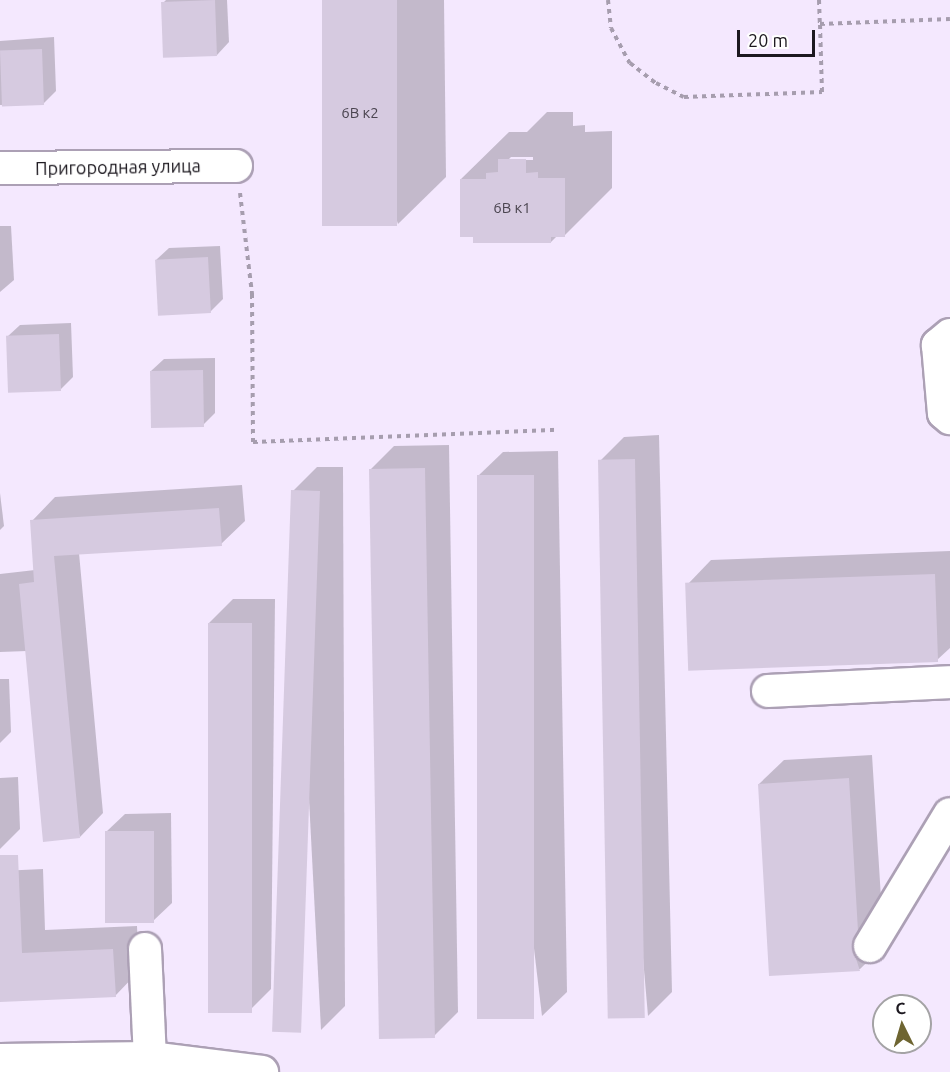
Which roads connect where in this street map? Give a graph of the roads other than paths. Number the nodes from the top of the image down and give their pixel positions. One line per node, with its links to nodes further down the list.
1 (236, 166): 2 (street, Пригородная улица)
2 (0, 168)
3 (950, 335): 4 (street)
4 (950, 418)
5 (950, 682): 6 (street)
6 (768, 691)
7 (950, 814): 8 (street)
8 (870, 946)
9 (145, 949): 10 (street)
10 (150, 1058): 11 (street); 12 (street)
11 (0, 1060)
12 (215, 1069): 13 (street)
13 (262, 1072)

